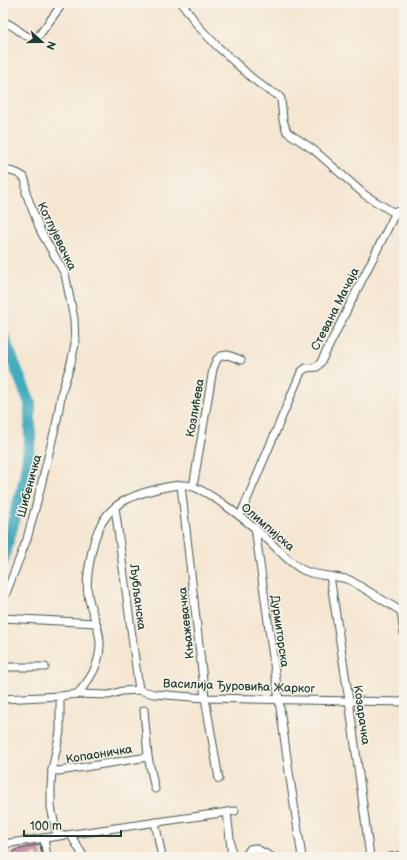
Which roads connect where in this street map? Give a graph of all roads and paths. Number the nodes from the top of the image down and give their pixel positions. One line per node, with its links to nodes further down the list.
1 (63, 3): 3 (street)
2 (182, 3): 5 (street)
3 (3, 22)
4 (3, 169): 8 (street, Котлујевачка)
5 (396, 212): 6 (street); 12 (street, Стевана Мачаја)
6 (404, 213)
7 (241, 360): 10 (street, Козлићева)
8 (58, 420): 15 (street, Шибеничка)
9 (181, 485): 10 (street, Олимпијска); 11 (street, Олимпијска); 25 (street, Књажевачка)
10 (193, 487): 12 (street, Олимпијска)
11 (115, 506): 18 (street); 22 (street, Љубљанска)
12 (240, 516): 13 (street, Олимпијска)
13 (255, 528): 14 (street, Олимпијска); 27 (street, Дурмиторска)
14 (330, 576): 16 (street, Олимпијска); 28 (street, Козарачка)
15 (3, 601)
16 (402, 612): 19 (street)
17 (3, 618): 18 (street)
18 (96, 623): 23 (street)
19 (404, 633)
20 (3, 667): 21 (street)
21 (45, 667)
22 (139, 690): 23 (street, Василија Ђуровића Жарког); 25 (street, Василија Ђуровића Жарког)
23 (77, 694): 24 (street, Василија Ђуровића Жарког)
24 (60, 696): 26 (street, Василија Ђуровића Жарког); 32 (street)
25 (205, 698): 27 (street, Василија Ђуровића Жарког); 33 (street, Књажевачка)
26 (3, 699)
27 (279, 699): 28 (street, Василија Ђуровића Жарког); 51 (street, Дурмиторска)
28 (349, 700): 29 (street, Василија Ђуровића Жарког); 52 (street, Козарачка)
29 (404, 702)
30 (144, 710): 31 (street)
31 (148, 757): 32 (street, Копаоничка); 34 (street)
32 (52, 770): 39 (street)
33 (219, 779)
34 (155, 789)
35 (234, 811): 36 (street)
36 (227, 812): 37 (street); 48 (street)
37 (155, 822): 38 (street); 47 (street)
38 (72, 835): 39 (street); 46 (street)
39 (56, 836): 40 (street)
40 (44, 838): 41 (street); 45 (street)
41 (3, 844)
42 (3, 847): 44 (street)
43 (404, 855): 53 (street)
44 (7, 857)
45 (48, 857)
46 (84, 857)
47 (162, 857)
48 (232, 857)
49 (245, 857): 50 (street)
50 (272, 857)
51 (302, 857)
52 (370, 857)
53 (390, 857)

